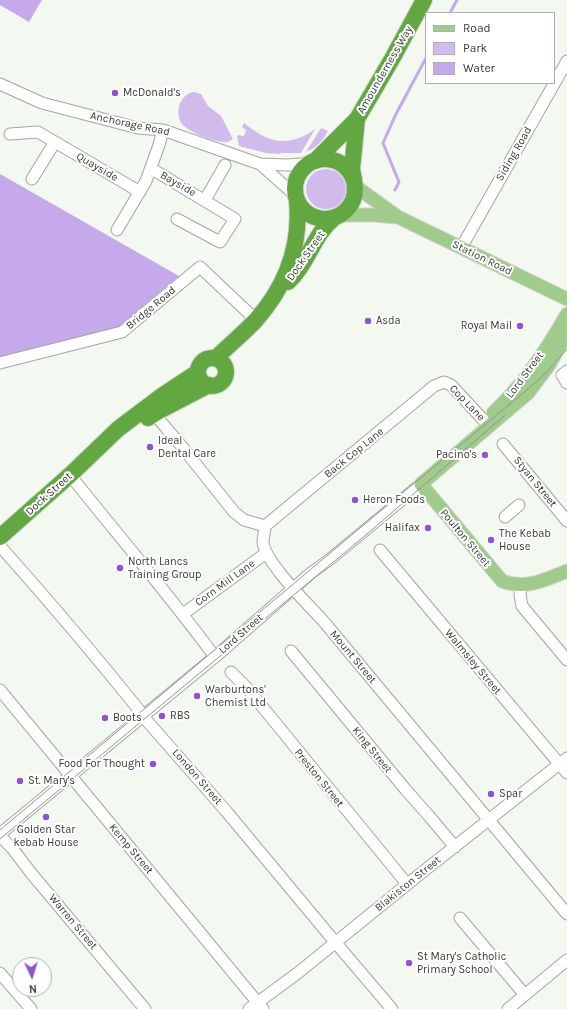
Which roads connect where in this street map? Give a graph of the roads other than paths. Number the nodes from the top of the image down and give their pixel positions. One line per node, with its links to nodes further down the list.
1 (424, 0): 6 (highway, Amounderness Way)
2 (567, 61): 3 (street, Siding Road)
3 (555, 82)
4 (0, 84): 7 (street, Anchorage Road)
5 (554, 84): 23 (street, Siding Road)
6 (357, 118): 10 (highway, Amounderness Way); 15 (highway, Amounderness Way)
7 (163, 130): 11 (street, Anchorage Road); 13 (street)
8 (10, 134): 9 (street, Quayside)
9 (55, 142): 14 (street); 16 (street, Quayside)
10 (313, 162): 11 (street, Anchorage Road); 15 (highway); 17 (highway)
11 (260, 164): 17 (street, Anchorage Road)
12 (225, 165): 18 (street, Bayside)
13 (151, 169): 16 (street); 18 (street, Bayside)
14 (32, 179)
15 (354, 182): 19 (highway); 20 (main road, Station Road)
16 (140, 192): 22 (street)
17 (297, 198): 19 (highway); 24 (highway, Dock Street)
18 (205, 200): 21 (street, Bayside)
19 (337, 217): 20 (main road, Station Road); 24 (highway, Dock Street)
20 (398, 217): 23 (main road, Station Road)
21 (177, 219)
22 (118, 230)
23 (461, 248): 25 (main road, Station Road)
24 (276, 292): 27 (highway, Dock Street)
25 (567, 299)
26 (567, 314): 35 (main road, Lord Street)
27 (251, 325): 29 (street, Bridge Road); 30 (highway, Dock Street)
28 (567, 333): 35 (main road, Lord Street)
29 (0, 363)
30 (221, 363): 31 (highway); 33 (highway)
31 (198, 372): 33 (highway); 34 (highway, Dock Street)
32 (444, 382): 35 (street, Cop Lane); 42 (street, Back Cop Lane)
33 (209, 385): 34 (highway, Dock Street)
34 (151, 410): 37 (highway, Dock Street); 42 (street)
35 (485, 427): 38 (main road, Lord Street)
36 (503, 444): 41 (street, Styan Street)
37 (70, 475): 43 (highway, Dock Street); 50 (street)
38 (421, 484): 48 (main road, Poulton Street); 49 (street, Lord Street)
39 (519, 505): 40 (street)
40 (505, 517)
41 (567, 521)
42 (265, 526): 46 (street, Mount Street)
43 (0, 537)
44 (0, 546): 56 (street, London Street)
45 (380, 550): 57 (street, Walmsley Street)
46 (266, 553): 49 (street, Mount Street); 50 (street, Corn Mill Lane)
47 (567, 571): 48 (main road)
48 (518, 585): 53 (street)
49 (293, 589): 52 (street, Lord Street); 60 (street, Mount Street)
50 (183, 614): 52 (street)
51 (291, 651): 62 (street, King Street)
52 (216, 656): 56 (street, Lord Street)
53 (567, 660)
54 (231, 672): 63 (street, Preston Street)
55 (0, 690): 59 (street, Kemp Street)
56 (144, 716): 59 (street, Lord Street); 66 (street, London Street)
57 (563, 761): 58 (street, Walmsley Street); 60 (street, Blakiston Street)
58 (567, 773)
59 (70, 775): 61 (street, Lord Street); 70 (street, Kemp Street)
60 (488, 820): 62 (street, Blakiston Street); 64 (street, Mount Street)
61 (0, 835): 72 (street, Warren Street)
62 (455, 847): 63 (street, Blakiston Street)
63 (407, 884): 66 (street, Blakiston Street)
64 (567, 914)
65 (460, 918): 69 (street)
66 (335, 942): 70 (street, Blakiston Street); 73 (street, London Street)
67 (567, 960): 69 (street)
68 (0, 973): 71 (street)
69 (524, 995): 74 (street)
70 (257, 1007)
71 (31, 1009)
72 (145, 1009)
73 (392, 1009)
74 (508, 1009)

